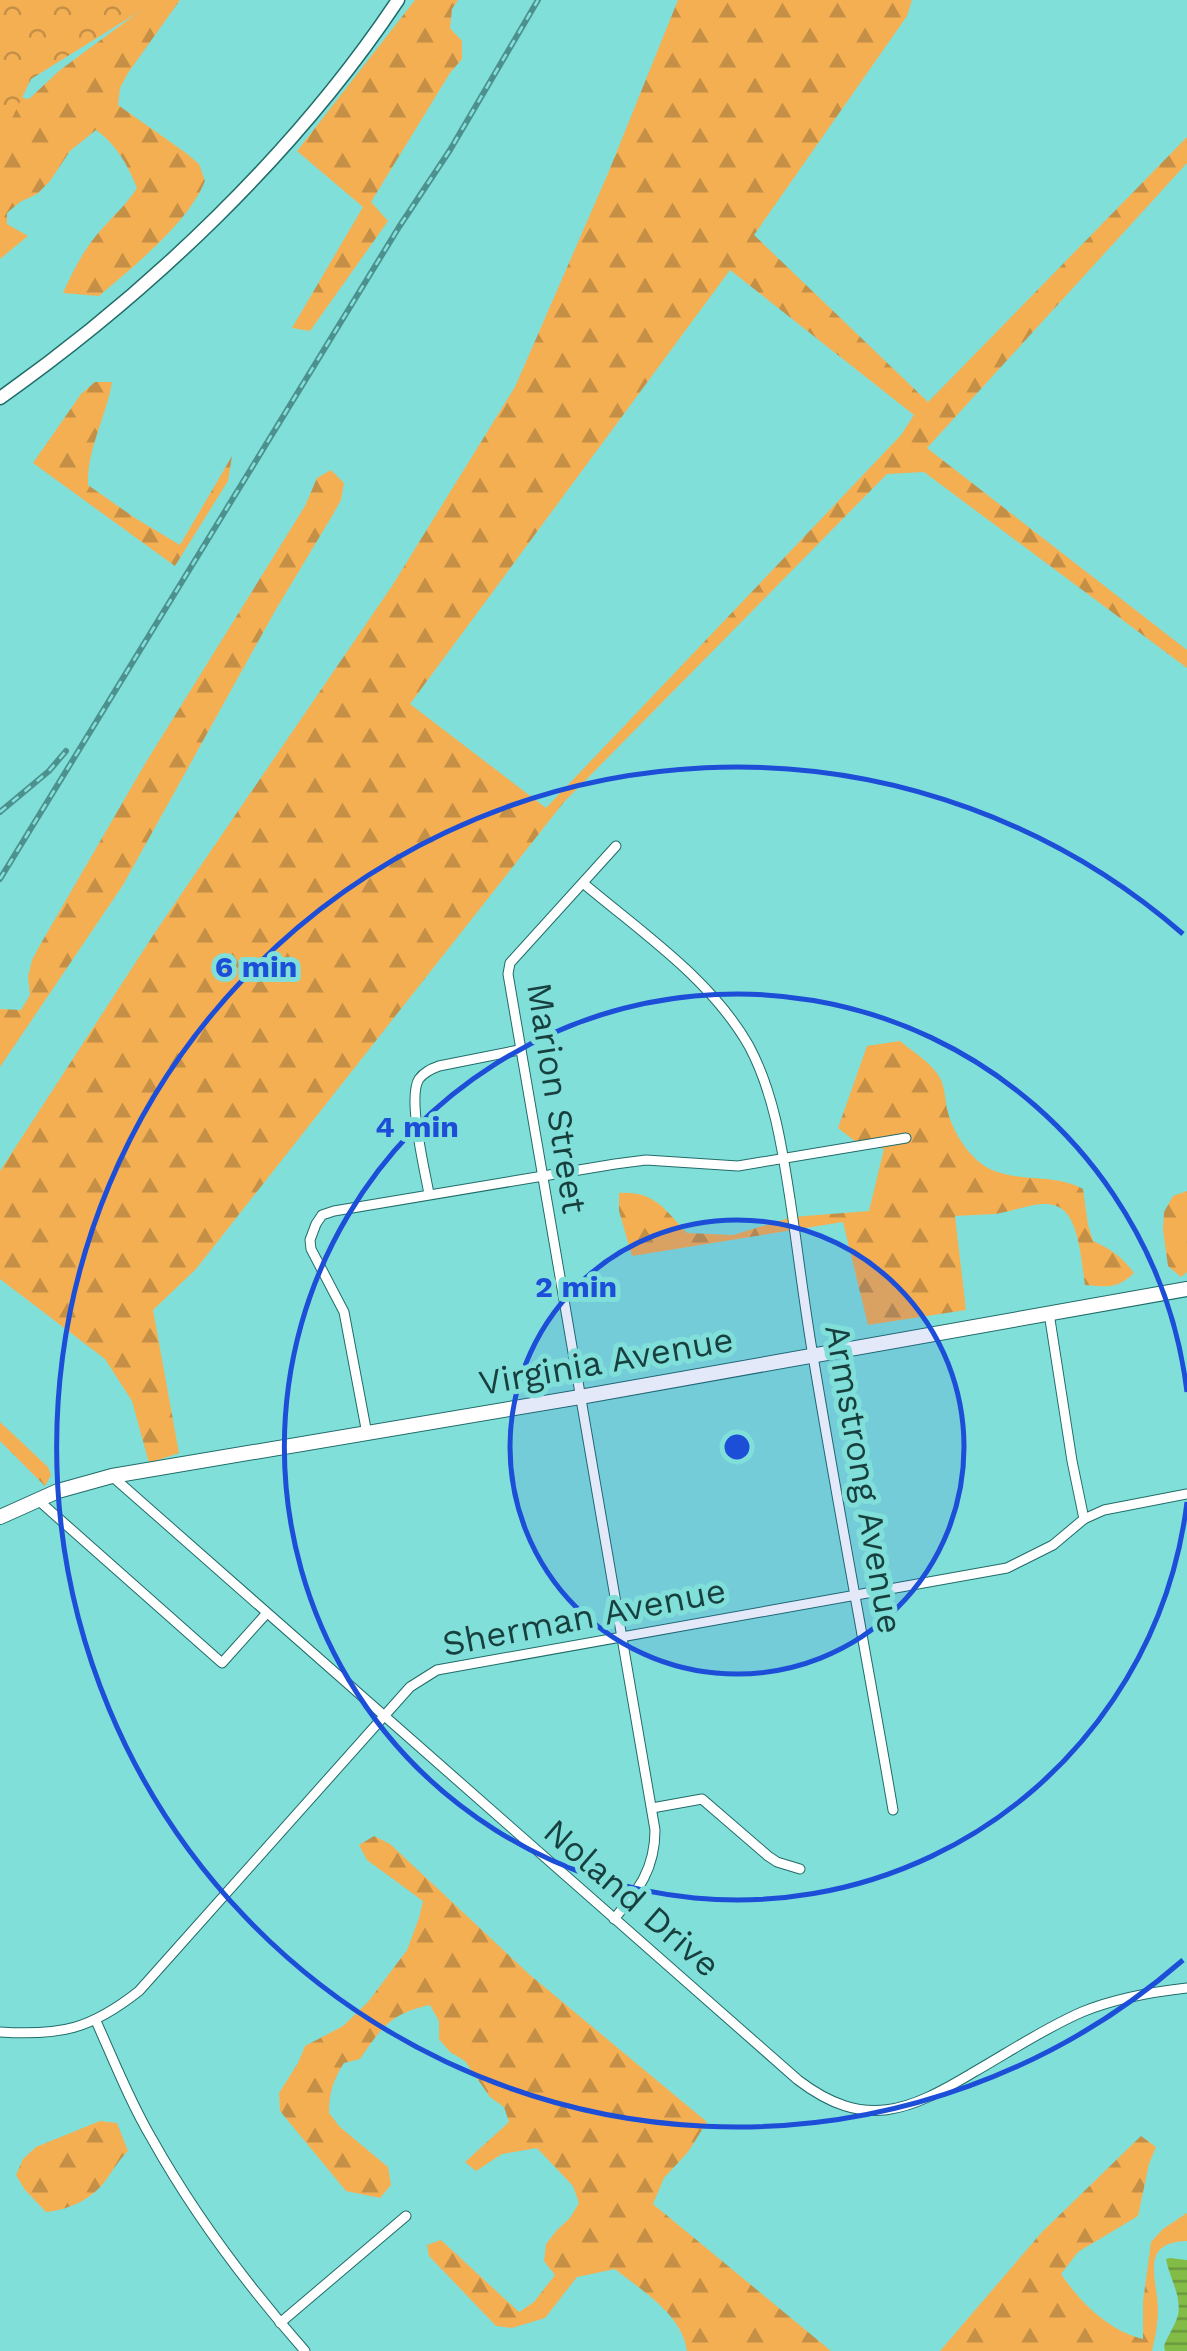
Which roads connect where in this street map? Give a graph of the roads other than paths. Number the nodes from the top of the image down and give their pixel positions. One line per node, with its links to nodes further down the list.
1 (398, 0): 2 (main road)
2 (0, 398)
3 (616, 846): 4 (street, Marion Street)
4 (583, 883): 5 (street, Marion Street); 7 (street, Armstrong Avenue)
5 (520, 1050): 8 (street, Marion Street); 9 (street)
6 (906, 1138): 7 (street)
7 (784, 1158): 8 (street); 12 (street, Armstrong Avenue)
8 (541, 1175): 9 (street); 13 (street, Marion Street)
9 (429, 1194): 14 (street)
10 (1187, 1288): 11 (main road, Virginia Avenue)
11 (1049, 1313): 12 (main road, Virginia Avenue); 19 (street)
12 (813, 1356): 13 (main road, Virginia Avenue); 21 (street, Armstrong Avenue)
13 (580, 1397): 14 (main road, Virginia Avenue); 23 (street, Marion Street)
14 (367, 1434): 15 (main road, Virginia Avenue)
15 (112, 1476): 17 (main road, Virginia Avenue); 22 (street, Noland Drive)
16 (1187, 1494): 19 (street, Sherman Avenue)
17 (38, 1500): 18 (main road, Virginia Avenue); 20 (main road, Virginia Avenue); 22 (street)
18 (0, 1517)
19 (1084, 1519): 21 (street, Sherman Avenue)
20 (0, 1529)
21 (856, 1596): 23 (street, Sherman Avenue); 26 (street, Armstrong Avenue)
22 (266, 1614): 24 (street, Noland Drive)
23 (622, 1635): 24 (street, Sherman Avenue); 25 (street, Marion Street)
24 (383, 1716): 28 (street, Noland Drive); 30 (street, Sherman Avenue)
25 (652, 1808): 27 (street); 28 (street, Marion Street)
26 (893, 1810)
27 (800, 1869)
28 (614, 1919): 29 (street, Noland Drive)
29 (1187, 1988)
30 (96, 2021): 31 (street, Sherman Avenue); 33 (street)
31 (0, 2032)
32 (406, 2216): 33 (street)
33 (280, 2323): 34 (street)
34 (305, 2351)

